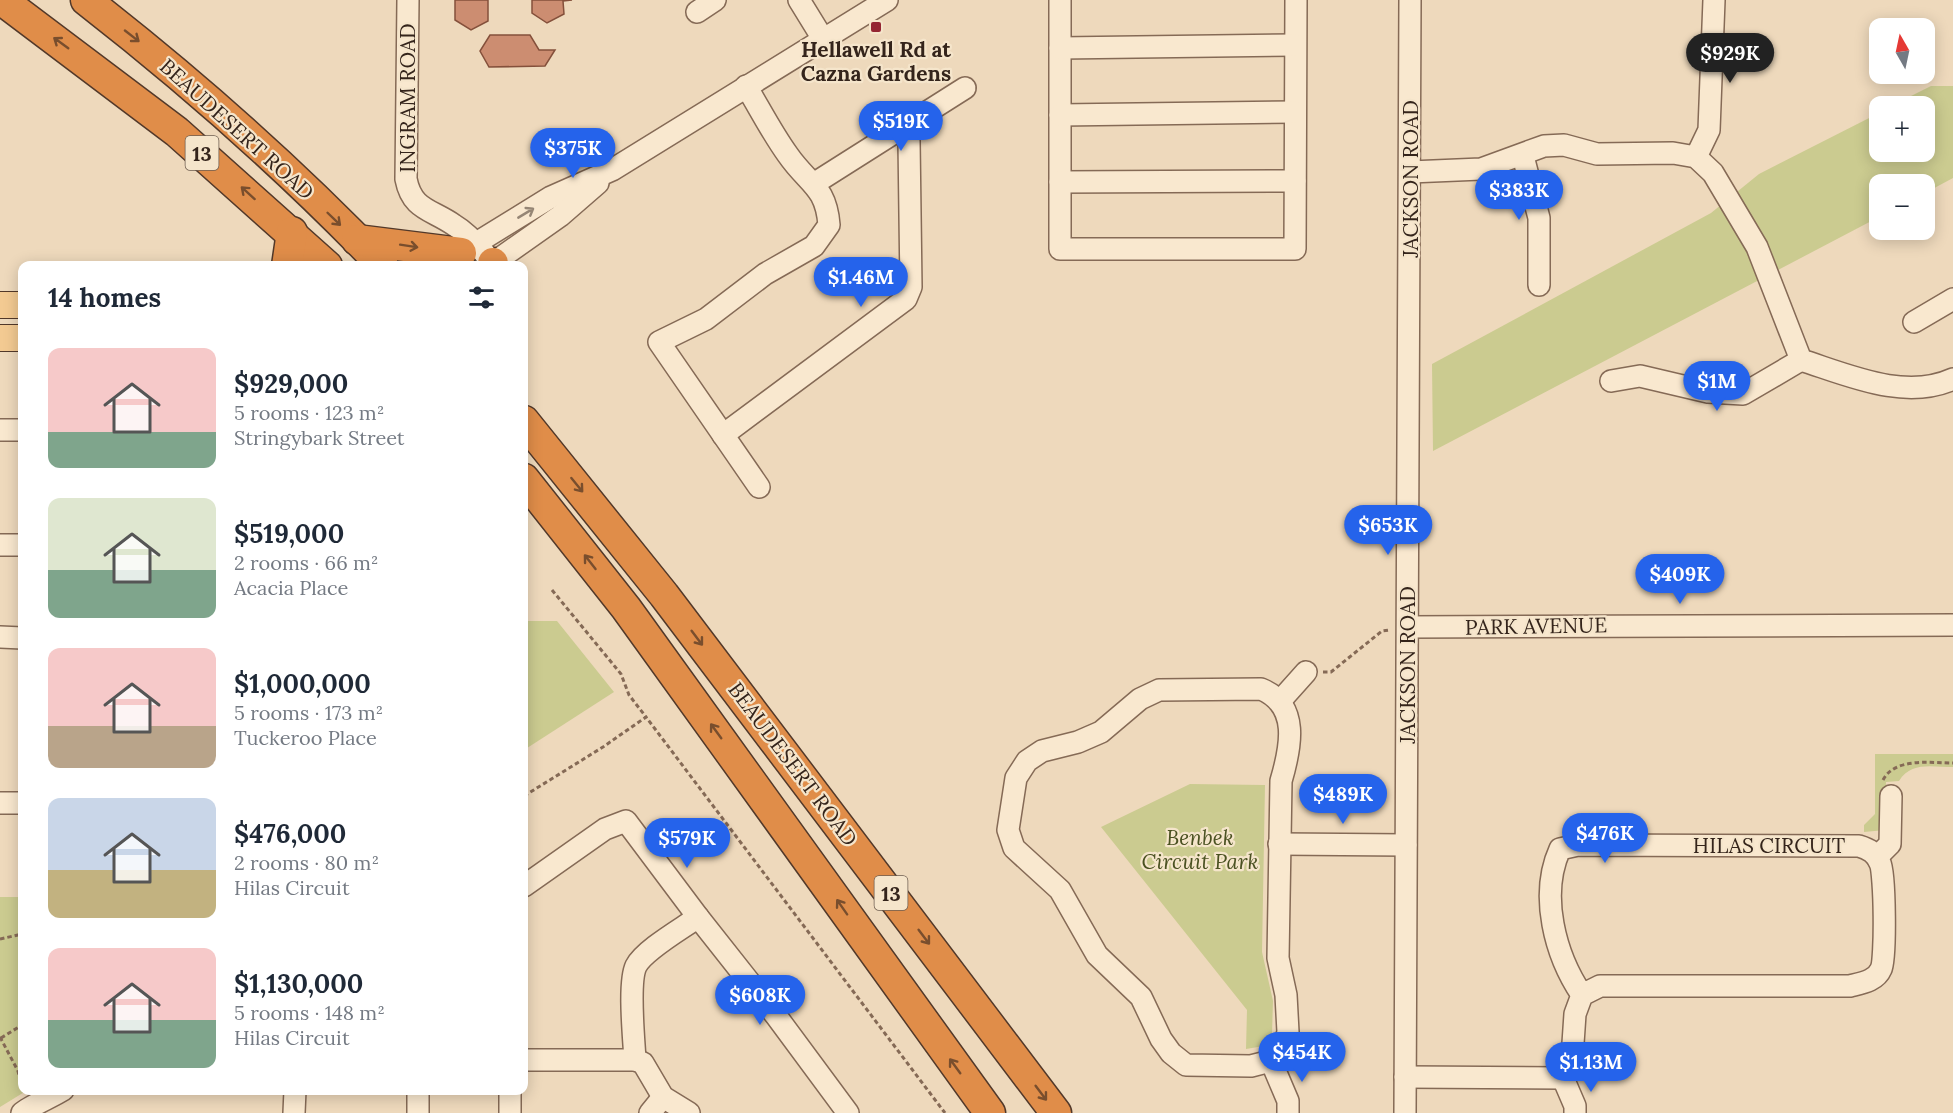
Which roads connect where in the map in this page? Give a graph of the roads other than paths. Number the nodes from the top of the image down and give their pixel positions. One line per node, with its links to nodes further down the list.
1 (2, 0): 26 (highway, BEAUDESERT ROAD / 13, one-way to 1)
2 (86, 0): 27 (highway, BEAUDESERT ROAD / 13, one-way to 27)
3 (408, 0): 28 (street, INGRAM ROAD)
4 (715, 0): 11 (street)
5 (799, 0): 12 (street)
6 (886, 0): 12 (street)
7 (1060, 0): 14 (street)
8 (1296, 0): 13 (street)
9 (1410, 0): 22 (street, JACKSON ROAD)
10 (1714, 0): 21 (street)
11 (697, 12)
12 (823, 39): 15 (street)
13 (1295, 45): 14 (street); 17 (street)
14 (1060, 48): 18 (street)
15 (746, 86): 25 (street); 28 (street)
16 (965, 88): 19 (street)
17 (1295, 112): 18 (street); 23 (street)
18 (1060, 115): 24 (street)
19 (901, 129): 25 (street); 45 (street)
20 (1523, 156): 21 (street); 22 (street); 32 (street)
21 (1696, 157): 39 (street)
22 (1410, 172): 51 (street, JACKSON ROAD)
23 (1295, 181): 24 (street); 24 (street)
24 (1060, 182)
25 (815, 183): 45 (street)
26 (292, 232): 29 (highway); 30 (highway, BEAUDESERT ROAD / 13)
27 (357, 240): 28 (highway, one-way to 28); 31 (highway, BEAUDESERT ROAD / 13)
28 (475, 259)
29 (288, 261)
30 (322, 261)
31 (378, 261)
32 (1539, 285)
33 (1953, 299): 36 (street)
34 (0, 305): 35 (main road)
35 (18, 305)
36 (1914, 322)
37 (0, 338): 38 (main road)
38 (18, 338)
39 (1801, 360): 40 (street); 41 (street)
40 (1953, 379)
41 (1611, 381)
42 (528, 426): 82 (highway, BEAUDESERT ROAD / 13, one-way to 82)
43 (0, 430): 44 (street)
44 (18, 430)
45 (723, 435): 47 (street)
46 (528, 484): 81 (highway, BEAUDESERT ROAD / 13, one-way to 46)
47 (759, 488)
48 (0, 545): 49 (street)
49 (18, 545)
50 (1953, 625): 51 (street, PARK AVENUE)
51 (1408, 627): 60 (street, JACKSON ROAD)
52 (0, 638): 53 (street)
53 (18, 638)
54 (1306, 672): 55 (street)
55 (1281, 700): 59 (street); 67 (street)
56 (1891, 796): 61 (street)
57 (0, 803): 58 (street)
58 (18, 803)
59 (1279, 844): 60 (street); 67 (street)
60 (1406, 845): 68 (street, JACKSON ROAD)
61 (1877, 857): 64 (street); 64 (street, HILAS CIRCUIT)
62 (528, 883): 63 (street)
63 (698, 917): 66 (street); 76 (street)
64 (1582, 995): 69 (street)
65 (528, 1060): 66 (street)
66 (635, 1060): 74 (street)
67 (1271, 1061): 83 (street)
68 (1405, 1077): 69 (street); 84 (street, JACKSON ROAD)
69 (1563, 1078): 85 (street)
70 (55, 1095): 75 (street)
71 (295, 1095): 78 (street)
72 (418, 1095): 79 (street)
73 (510, 1095): 77 (street)
74 (657, 1105): 80 (street)
75 (22, 1106)
76 (838, 1110)
77 (510, 1112)
78 (294, 1113)
79 (418, 1113)
80 (689, 1113)
81 (990, 1113)
82 (1056, 1113)
83 (1287, 1113)
84 (1404, 1113)
85 (1575, 1113)

